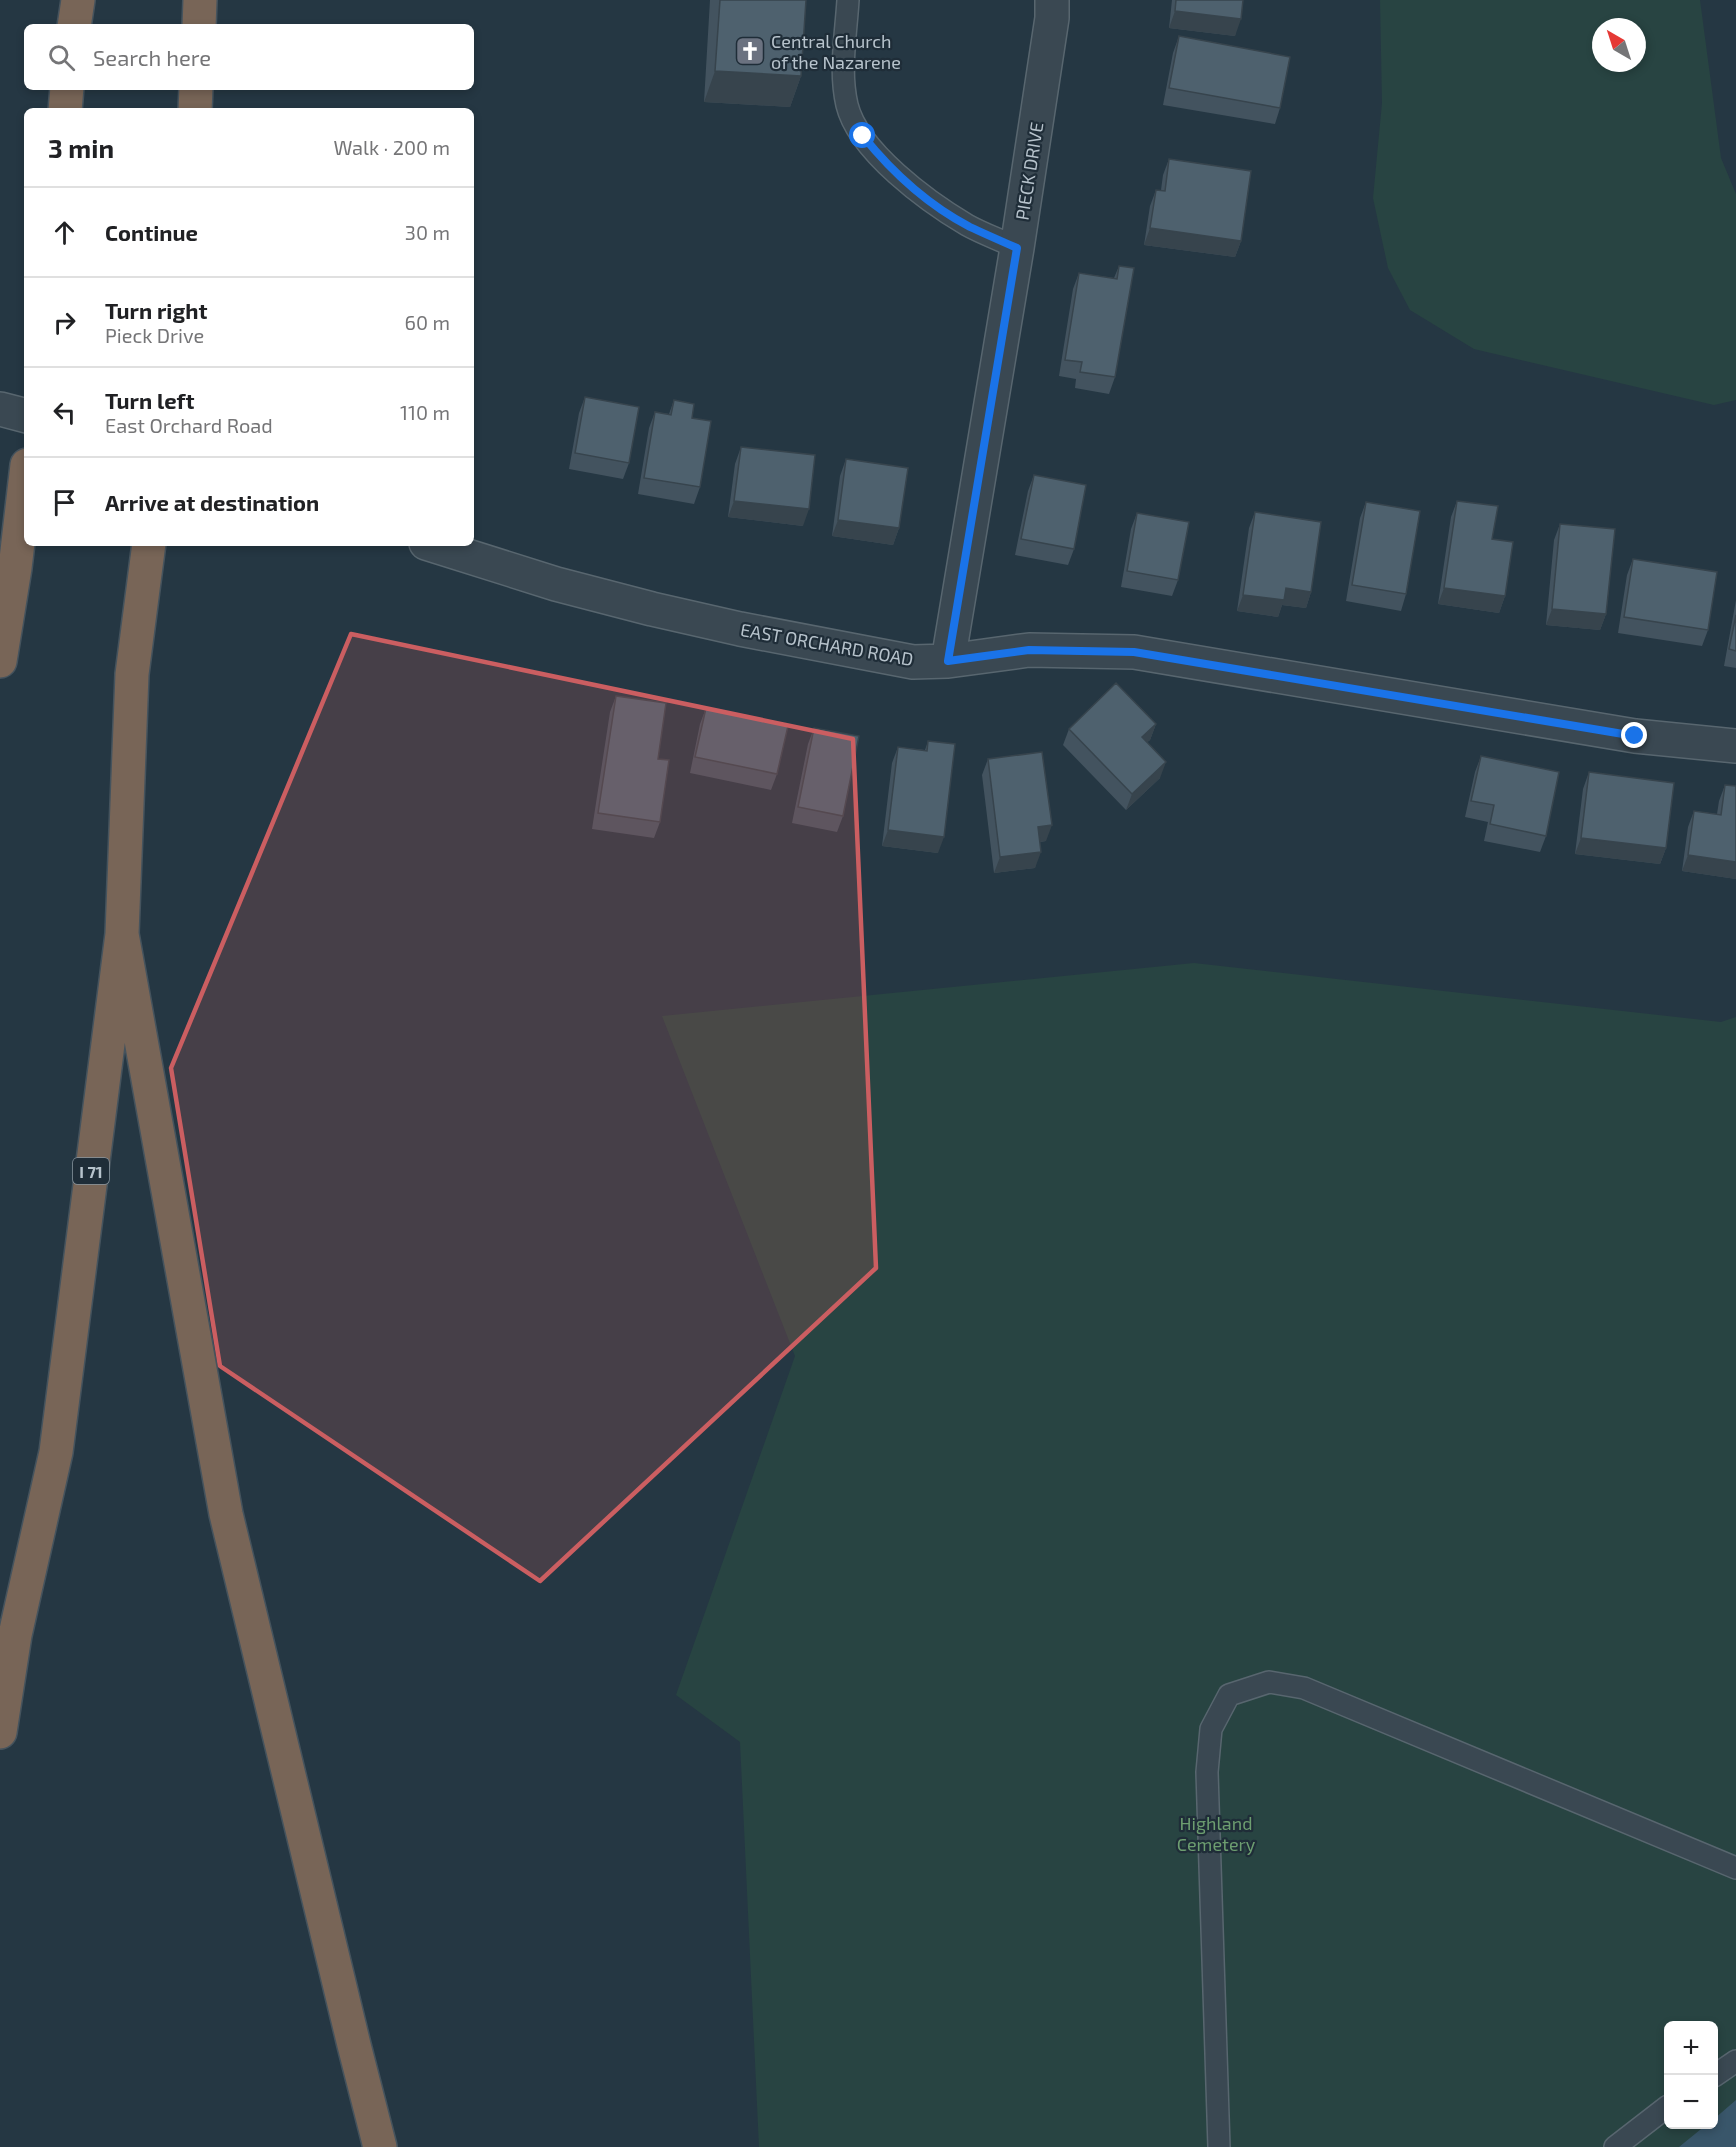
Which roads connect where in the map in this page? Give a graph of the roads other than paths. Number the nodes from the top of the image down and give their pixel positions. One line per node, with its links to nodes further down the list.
1 (78, 0): 5 (highway)
2 (200, 0): 6 (highway)
3 (848, 0): 11 (lane)
4 (1052, 0): 11 (street, PIECK DRIVE)
5 (74, 24)
6 (199, 24)
7 (67, 90): 9 (highway)
8 (196, 90): 10 (highway)
9 (65, 108)
10 (195, 108)
11 (1017, 248): 18 (street, PIECK DRIVE)
12 (0, 409): 13 (street)
13 (24, 415)
14 (24, 491): 17 (highway)
15 (149, 546): 20 (highway, I 71)
16 (436, 546): 18 (street, EAST ORCHARD ROAD)
17 (0, 661)
18 (948, 661): 19 (street, EAST ORCHARD ROAD)
19 (1736, 746)
20 (122, 934): 21 (highway, I 71); 26 (highway)
21 (0, 1732)
22 (1736, 1868): 27 (lane)
23 (1736, 2061): 24 (lane)
24 (1715, 2075)
25 (1664, 2109): 28 (lane)
26 (380, 2147)
27 (1219, 2147)
28 (1615, 2147)

